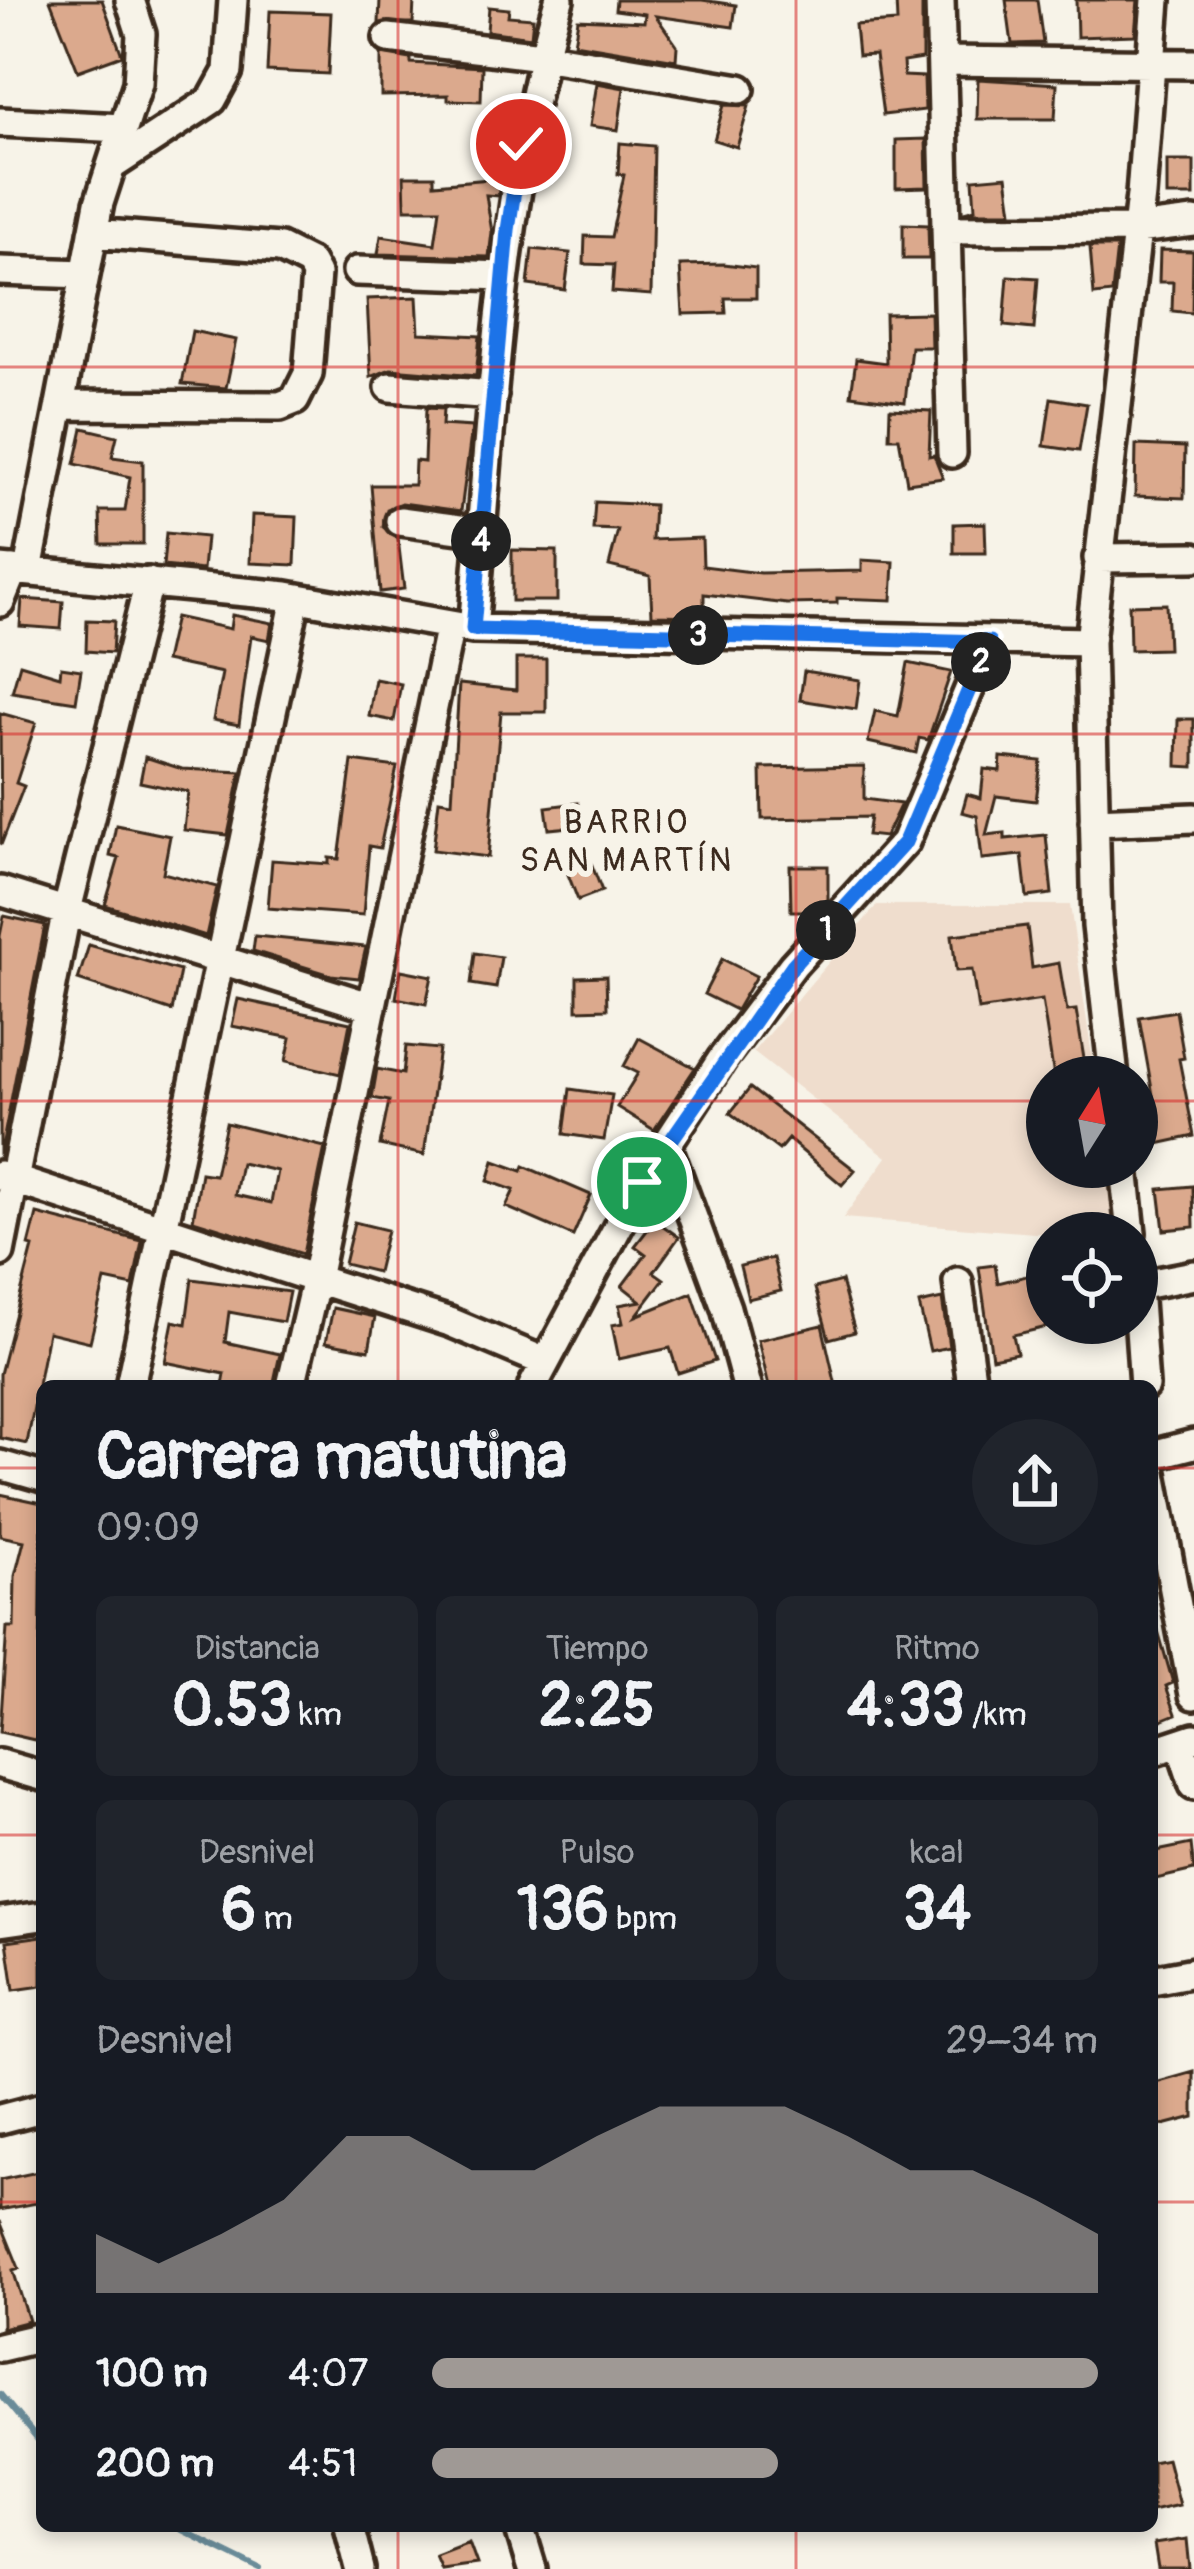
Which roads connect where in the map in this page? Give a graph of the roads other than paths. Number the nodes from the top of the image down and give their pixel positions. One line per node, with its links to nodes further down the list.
1 (130, 0): 13 (street)
2 (232, 0): 14 (street)
3 (559, 0): 7 (street)
4 (940, 0): 8 (street)
5 (1156, 0): 9 (street)
6 (388, 38): 7 (street)
7 (542, 56): 11 (street); 22 (street)
8 (942, 61): 9 (street); 17 (street)
9 (1154, 64): 10 (street); 16 (street)
10 (1194, 64)
11 (740, 89)
12 (0, 122): 13 (street)
13 (123, 128): 14 (street)
14 (113, 165): 18 (street)
15 (1194, 222): 16 (street)
16 (1137, 229): 17 (street); 30 (street)
17 (946, 230): 26 (street)
18 (93, 233): 21 (street); 25 (street)
19 (0, 271): 21 (street)
20 (357, 272): 22 (street)
21 (85, 274): 25 (street)
22 (504, 276): 24 (street)
23 (390, 387): 24 (street)
24 (493, 395): 28 (street)
25 (60, 405): 31 (street)
26 (952, 452)
27 (400, 521): 28 (street)
28 (482, 532): 35 (street)
29 (1194, 557): 30 (street)
30 (1098, 558): 37 (street)
31 (14, 569): 32 (street); 34 (street)
32 (149, 582): 33 (street); 41 (street)
33 (296, 598): 35 (street); 42 (street)
34 (0, 602)
35 (462, 627): 36 (street); 43 (street)
36 (989, 642): 37 (street); 45 (street)
37 (1090, 642): 39 (street)
38 (1194, 818): 39 (street)
39 (1094, 822): 44 (street)
40 (0, 891): 41 (street)
41 (66, 914): 42 (street); 46 (street)
42 (220, 961): 43 (street); 47 (street)
43 (371, 1007): 50 (street)
44 (1112, 1056)
45 (666, 1144): 52 (street); 55 (street)
46 (7, 1178): 47 (street); 48 (street)
47 (163, 1231): 50 (street); 53 (street)
48 (0, 1252)
49 (1194, 1275): 57 (street)
50 (316, 1279): 52 (street); 54 (street)
51 (958, 1282): 56 (street)
52 (539, 1374)
53 (131, 1380)
54 (292, 1380)
55 (745, 1380)
56 (971, 1380)
57 (1144, 1380)
58 (1194, 1444): 59 (street)
59 (1158, 1453)
60 (0, 1466): 61 (street)
61 (36, 1475)
62 (1158, 1505): 63 (street)
63 (1194, 1695)
64 (1187, 1741): 65 (street); 68 (street)
65 (1158, 1750)
66 (0, 1763): 67 (street)
67 (36, 1775)
68 (1194, 1785)
69 (36, 1917): 70 (street)
70 (0, 1922)
71 (1194, 1972): 72 (street)
72 (1158, 1979)
73 (36, 2110): 74 (street)
74 (0, 2119)
75 (36, 2338): 76 (street)
76 (0, 2347)
77 (351, 2532): 79 (street)
78 (521, 2532): 80 (street)
79 (360, 2569)
80 (532, 2569)

